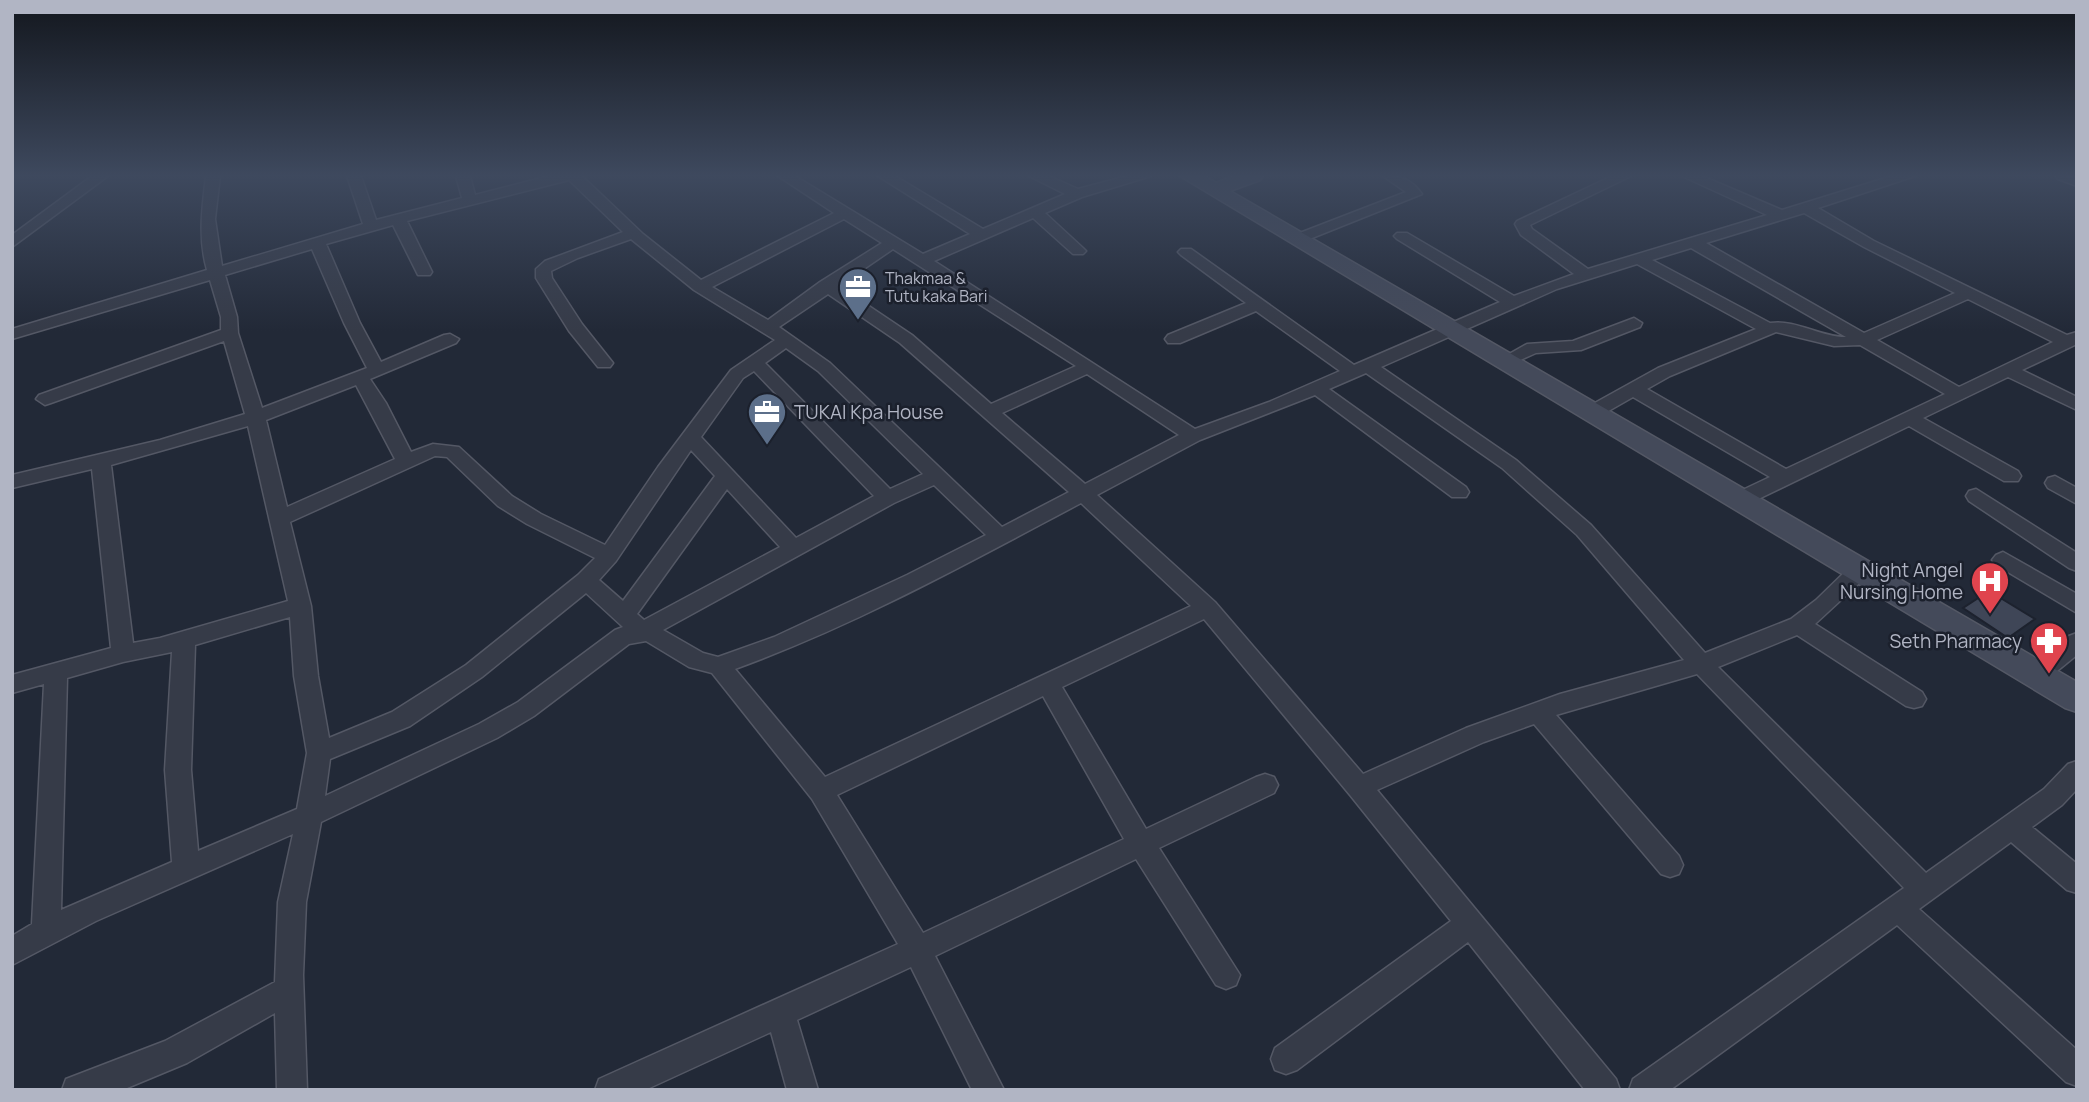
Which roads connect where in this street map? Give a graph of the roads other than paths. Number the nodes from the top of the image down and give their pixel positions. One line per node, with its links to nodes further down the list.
1 (32, 227): 20 (street)
2 (209, 227): 28 (street)
3 (366, 227): 21 (street)
4 (402, 227): 29 (street)
5 (628, 227): 16 (street)
6 (818, 227): 32 (street)
7 (867, 227): 22 (street)
8 (970, 227): 17 (street)
9 (999, 227): 17 (street)
10 (1052, 227): 24 (street)
11 (1277, 227): 19 (street)
12 (1327, 227): 19 (street)
13 (1524, 227): 30 (street)
14 (1745, 227): 23 (street)
15 (1840, 227): 33 (street)
16 (634, 233): 32 (street); 49 (street)
17 (982, 235): 27 (street)
18 (1402, 236): 34 (street)
19 (1297, 239): 39 (street)
20 (12, 242)
21 (317, 242): 28 (street); 53 (street)
22 (892, 243): 27 (street); 31 (street)
23 (1694, 243): 26 (street); 46 (street)
24 (1078, 251)
25 (1186, 252): 35 (street)
26 (1639, 259): 30 (street); 38 (street)
27 (923, 260): 50 (street)
28 (216, 272): 40 (street); 41 (street)
29 (424, 272)
30 (1586, 275): 34 (street)
31 (826, 285): 37 (street); 59 (street)
32 (700, 287): 37 (street)
33 (1968, 293): 44 (street); 46 (street)
34 (1512, 302): 39 (street)
35 (1258, 304): 43 (street); 51 (street)
36 (1634, 323): 48 (street)
37 (768, 327): 45 (street)
38 (1769, 329): 46 (street); 55 (street)
39 (1451, 330): 48 (street); 51 (street)
40 (230, 333): 57 (street); 61 (street)
41 (12, 334)
42 (450, 339): 53 (street)
43 (1174, 339)
44 (2072, 339): 52 (street)
45 (787, 340): 47 (street); 68 (street)
46 (1862, 340): 56 (street)
47 (754, 361): 64 (street); 77 (street)
48 (1504, 362): 60 (street)
49 (604, 363)
50 (1089, 367): 59 (street); 63 (street)
51 (1360, 369): 54 (street); 96 (street)
52 (2008, 370): 56 (street); 58 (street)
53 (368, 374): 61 (street); 66 (street)
54 (1316, 388): 63 (street); 73 (street)
55 (1633, 389): 60 (street); 70 (street)
56 (1959, 394): 62 (street)
57 (45, 399)
58 (2077, 404)
59 (988, 412): 74 (street)
60 (1591, 412): 78 (street)
61 (255, 417): 65 (street); 79 (street)
62 (1909, 418): 69 (street); 70 (street)
63 (1193, 436): 74 (street)
64 (691, 438): 67 (street); 82 (street)
65 (102, 461): 71 (street); 95 (street)
66 (406, 462): 79 (street); 82 (street)
67 (726, 475): 81 (street); 90 (street)
68 (937, 476): 77 (street); 80 (street)
69 (2011, 476)
70 (1786, 478): 78 (street)
71 (12, 482)
72 (2055, 483): 76 (street)
73 (1459, 492)
74 (1084, 494): 80 (street); 89 (street)
75 (1976, 496): 84 (street)
76 (2077, 497)
77 (887, 498): 81 (street)
78 (1740, 500): 85 (street)
79 (279, 519): 88 (street)
80 (999, 536): 97 (street)
81 (794, 550): 92 (street)
82 (609, 556): 86 (street)
83 (2003, 560): 87 (street)
84 (2077, 563)
85 (1859, 571): 91 (street); 99 (street)
86 (586, 581): 90 (street); 105 (street)
87 (2077, 605)
88 (300, 606): 93 (street); 105 (street)
89 (1207, 608): 100 (street); 108 (street)
90 (624, 616): 92 (street)
91 (1798, 625): 96 (street); 102 (street)
92 (642, 631): 97 (street); 110 (street)
93 (184, 640): 95 (street); 114 (street)
94 (2077, 642): 99 (street)
95 (123, 653): 98 (street)
96 (1701, 664): 104 (street); 116 (street)
97 (719, 666): 109 (street)
98 (56, 673): 101 (street); 119 (street)
99 (2035, 674): 103 (street)
100 (1048, 683): 109 (street); 112 (street)
101 (12, 684)
102 (1914, 699)
103 (2077, 699)
104 (1538, 712): 108 (street); 113 (street)
105 (319, 752): 110 (street)
106 (2077, 771): 111 (street)
107 (1265, 785): 112 (street)
108 (1359, 787): 118 (street)
109 (821, 791): 120 (street)
110 (310, 815): 114 (street); 123 (street)
111 (2012, 826): 115 (street); 116 (street)
112 (1140, 842): 120 (street); 122 (street)
113 (1670, 865)
114 (186, 868): 119 (street)
115 (2077, 881)
116 (1924, 889): 117 (street)
117 (1899, 908): 126 (street); 133 (street)
118 (1471, 924): 125 (street); 132 (street)
119 (46, 931): 121 (street)
120 (918, 950): 124 (street); 131 (street)
121 (12, 952)
122 (1226, 975)
123 (290, 989): 127 (street); 128 (street)
124 (780, 1012): 129 (street); 130 (street)
125 (1286, 1059)
126 (2077, 1071)
127 (77, 1090)
128 (292, 1090)
129 (610, 1090)
130 (803, 1090)
131 (989, 1090)
132 (1605, 1090)
133 (1644, 1090)

